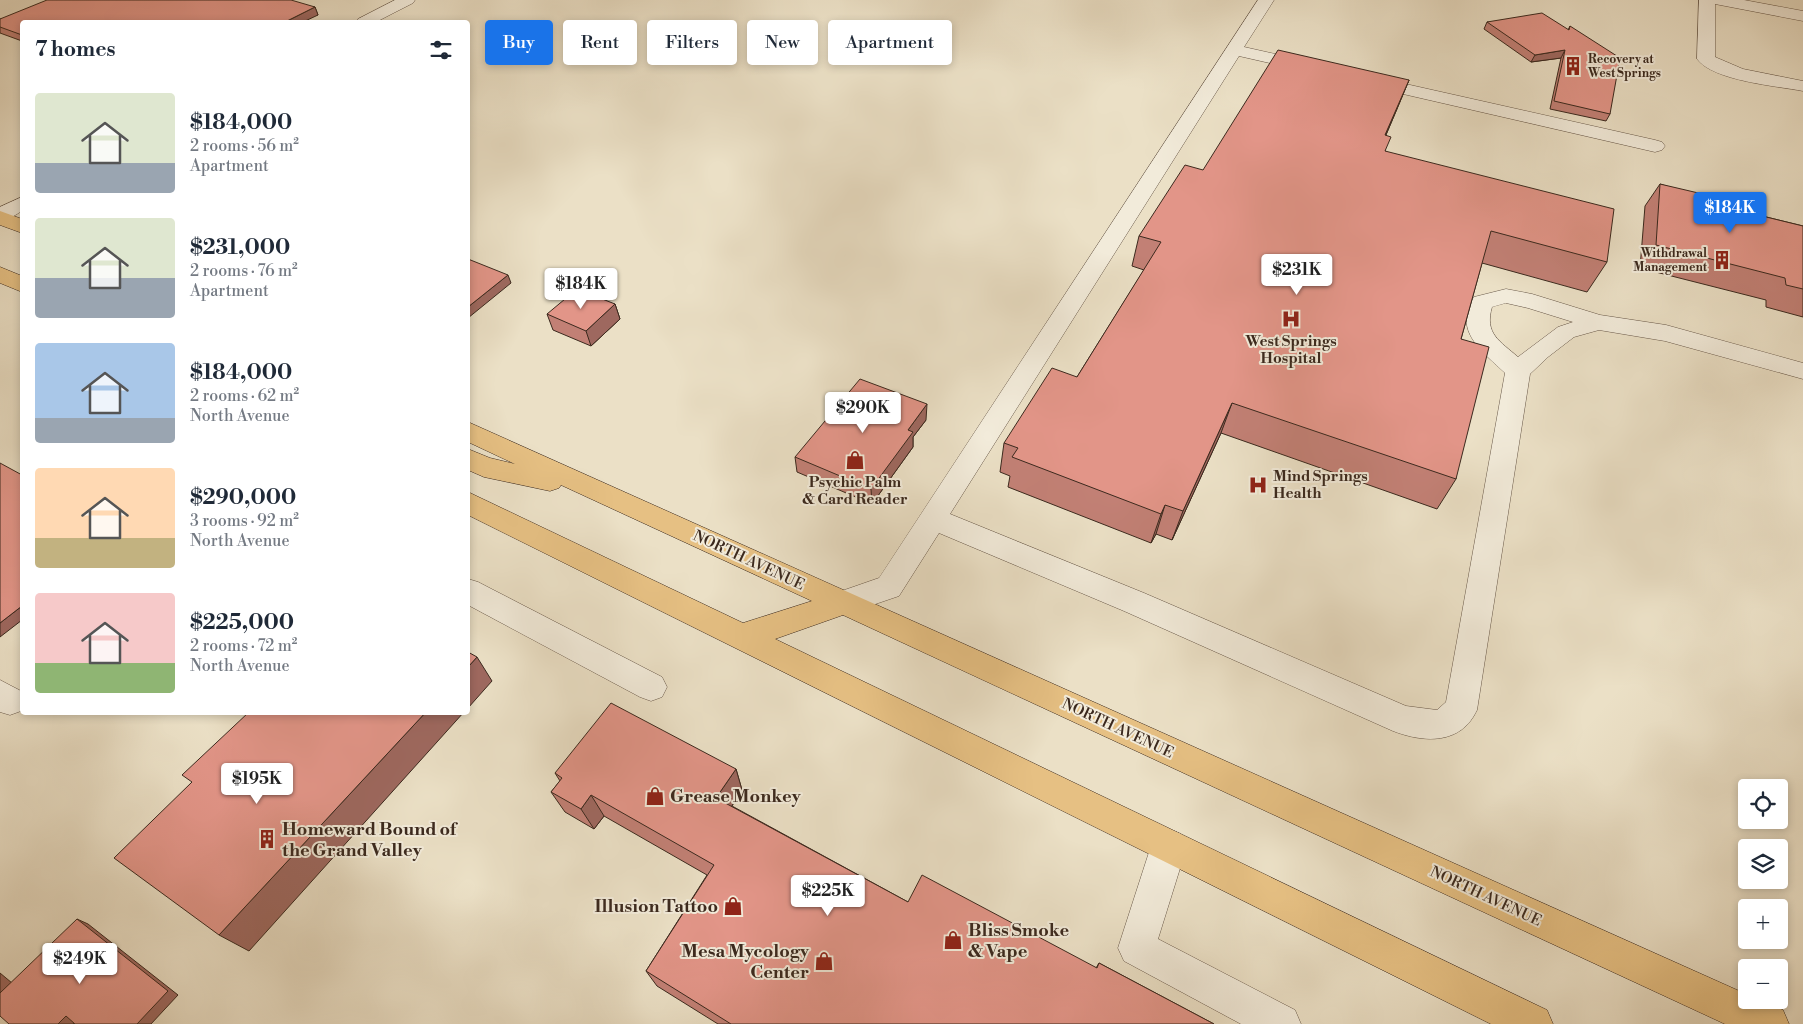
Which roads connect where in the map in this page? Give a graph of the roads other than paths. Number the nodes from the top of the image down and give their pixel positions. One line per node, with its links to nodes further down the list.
1 (407, 0): 6 (street)
2 (1266, 0): 7 (street)
3 (1707, 0): 10 (street)
4 (1719, 0): 5 (street)
5 (1803, 16)
6 (368, 20)
7 (1234, 50): 8 (street); 24 (street)
8 (1327, 71)
9 (1353, 77): 11 (street)
10 (1803, 86)
11 (1655, 146)
12 (20, 204): 13 (street)
13 (0, 216): 14 (main road)
14 (20, 226)
15 (0, 274): 16 (main road)
16 (20, 284)
17 (1598, 322): 18 (street); 18 (street); 19 (street)
18 (1518, 371): 24 (street)
19 (1803, 371)
20 (470, 432): 22 (main road, NORTH AVENUE)
21 (470, 460): 22 (main road)
22 (603, 493): 26 (main road, NORTH AVENUE)
23 (470, 504): 27 (main road)
24 (933, 519): 26 (street)
25 (470, 592): 28 (street)
26 (843, 602): 27 (main road); 32 (main road, NORTH AVENUE)
27 (742, 637): 29 (main road)
28 (652, 687)
29 (1169, 846): 30 (street); 31 (main road)
30 (1281, 1024)
31 (1533, 1024)
32 (1769, 1024)

